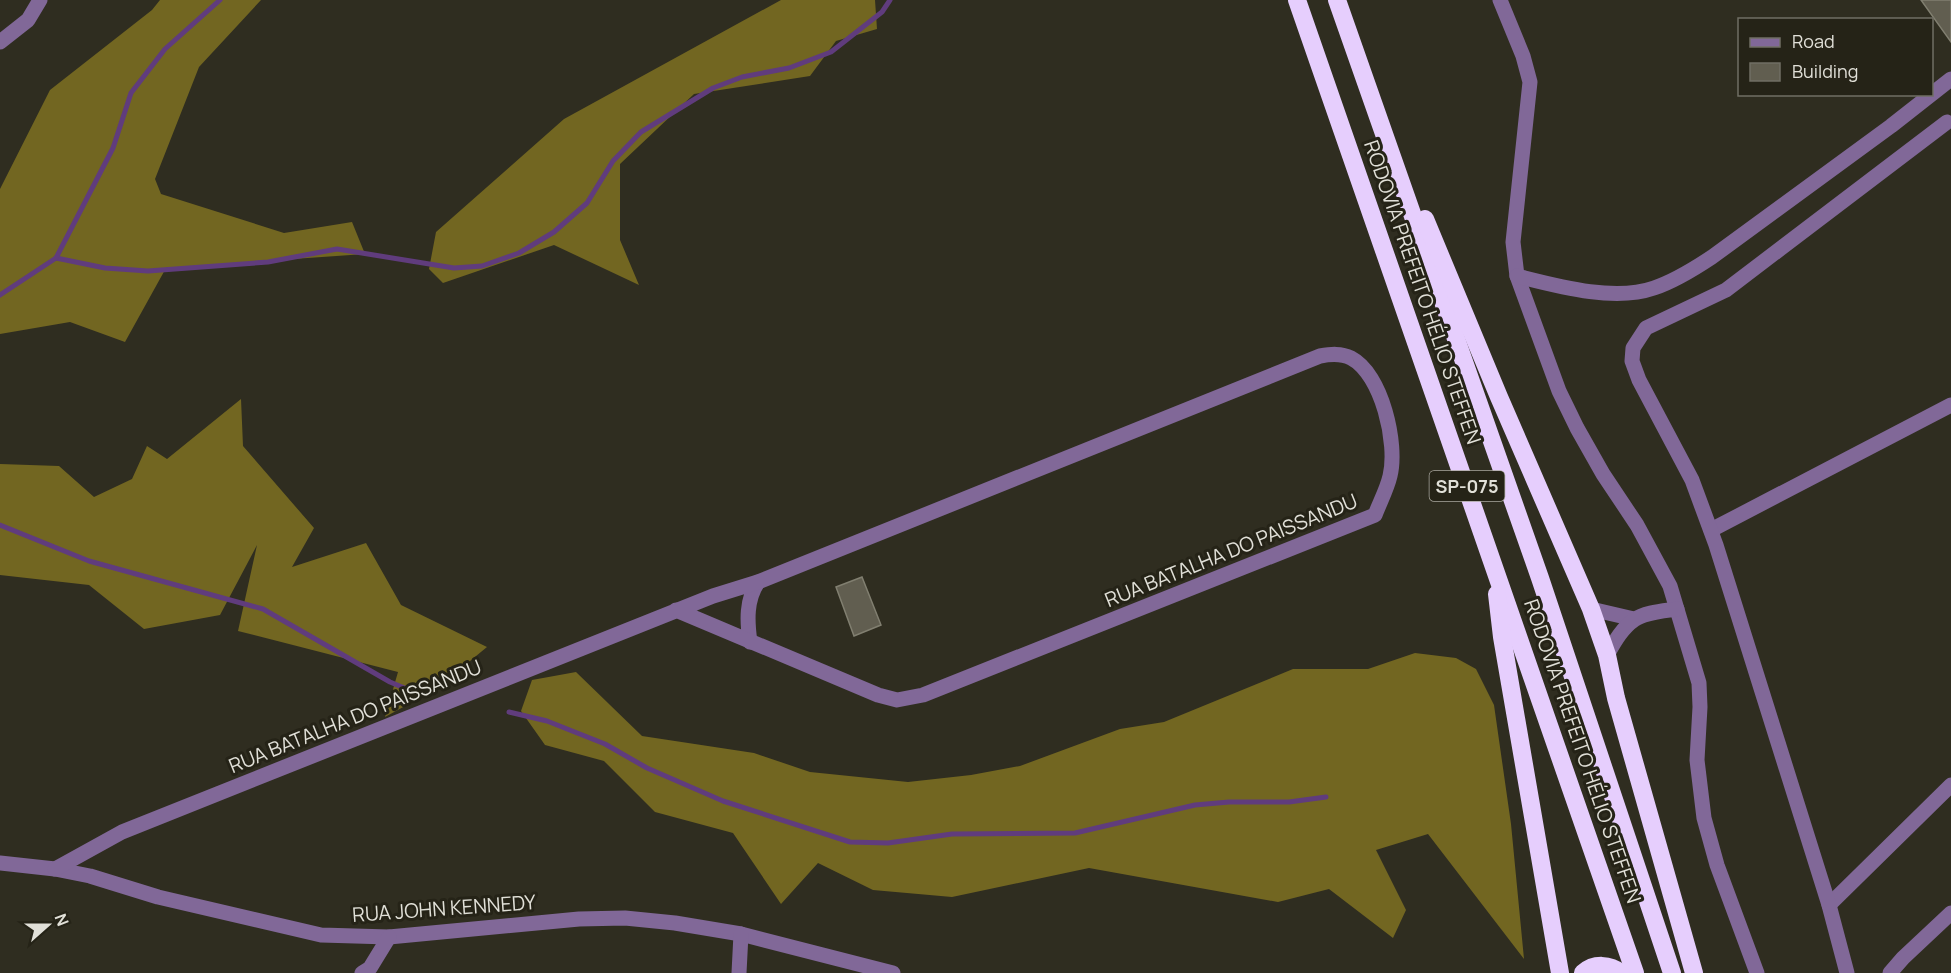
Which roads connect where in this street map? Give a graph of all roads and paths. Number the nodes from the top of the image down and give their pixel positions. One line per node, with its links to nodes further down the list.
1 (40, 0): 6 (street)
2 (1297, 0): 14 (highway, RODOVIA PREFEITO HÉLIO STEFFEN / SP-075)
3 (1337, 0): 5 (highway, RODOVIA PREFEITO HÉLIO STEFFEN / SP-075)
4 (1500, 0): 11 (street)
5 (1351, 39): 16 (highway); 36 (highway, RODOVIA PREFEITO HÉLIO STEFFEN / SP-075)
6 (0, 42)
7 (1951, 79): 8 (street)
8 (1933, 93)
9 (1929, 96): 11 (street)
10 (1947, 122): 13 (street)
11 (1517, 276): 17 (street)
12 (1951, 405): 13 (street)
13 (1711, 530): 25 (street)
14 (1494, 563): 32 (highway); 35 (highway, RODOVIA PREFEITO HÉLIO STEFFEN / SP-075)
15 (758, 582): 18 (street, RUA BATALHA DO PAISSANDU); 20 (street); 20 (street, RUA BATALHA DO PAISSANDU)
16 (1591, 609): 19 (street); 21 (highway)
17 (1677, 609): 19 (street); 38 (street)
18 (676, 610): 20 (street, RUA BATALHA DO PAISSANDU); 24 (street, RUA BATALHA DO PAISSANDU)
19 (1634, 620): 21 (street)
20 (750, 642)
21 (1607, 656): 37 (highway)
22 (1951, 785): 25 (street)
23 (0, 863): 24 (street, RUA JOHN KENNEDY)
24 (55, 869): 28 (street, RUA JOHN KENNEDY)
25 (1829, 905): 39 (street)
26 (1951, 913): 40 (street)
27 (741, 934): 28 (street, RUA JOHN KENNEDY); 30 (street); 31 (street, RUA JOHN KENNEDY)
28 (389, 937): 29 (street)
29 (362, 973)
30 (739, 973)
31 (893, 973)
32 (1560, 973)
33 (1583, 973): 34 (highway)
34 (1621, 973)
35 (1635, 973)
36 (1672, 973)
37 (1694, 973)
38 (1757, 973)
39 (1847, 973)
40 (1890, 973)

